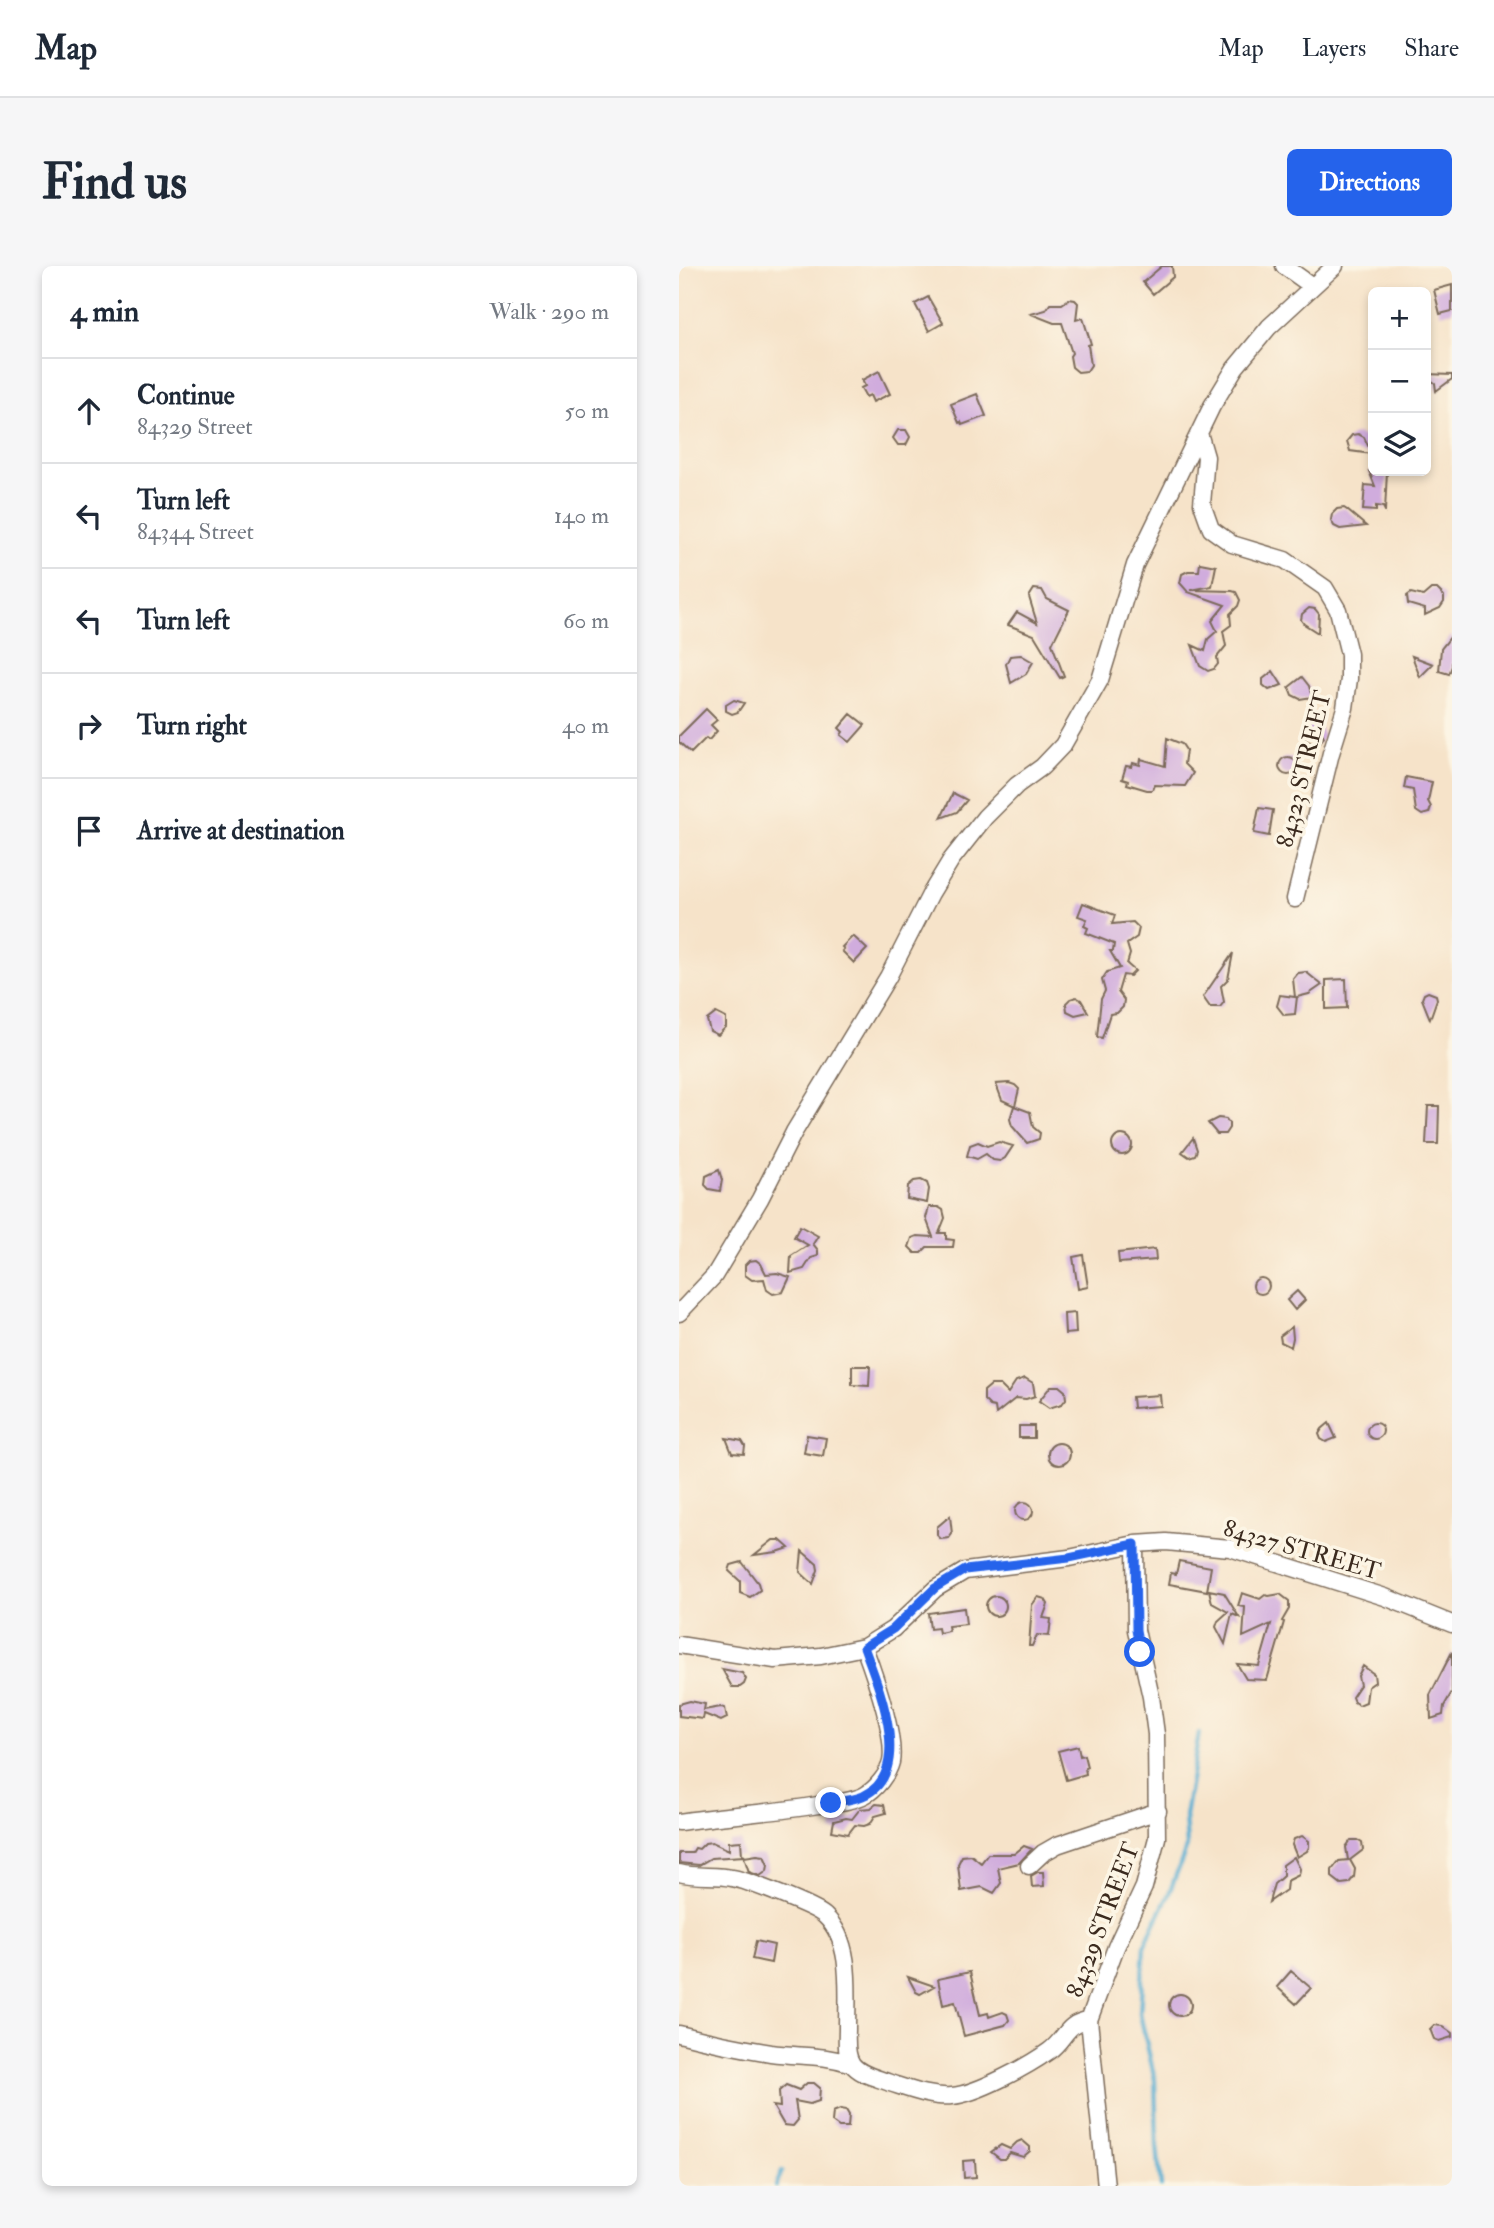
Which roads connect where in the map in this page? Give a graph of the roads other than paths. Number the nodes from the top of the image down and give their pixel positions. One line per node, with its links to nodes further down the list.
1 (1284, 266): 3 (street)
2 (1335, 266): 3 (street)
3 (1313, 286): 4 (street)
4 (1199, 433): 5 (street, 84323 STREET); 6 (street)
5 (1295, 898)
6 (679, 1312)
7 (1135, 1544): 8 (street, 84327 STREET); 10 (street, 84327 STREET); 11 (street, 84329 STREET)
8 (1452, 1625)
9 (679, 1645): 10 (street)
10 (864, 1647): 12 (street)
11 (1158, 1811): 13 (street); 15 (street, 84329 STREET)
12 (679, 1822)
13 (1029, 1866)
14 (679, 1873): 17 (street)
15 (1089, 2020): 17 (street); 18 (street, 84329 STREET)
16 (679, 2034): 17 (street)
17 (852, 2064)
18 (1106, 2186)

